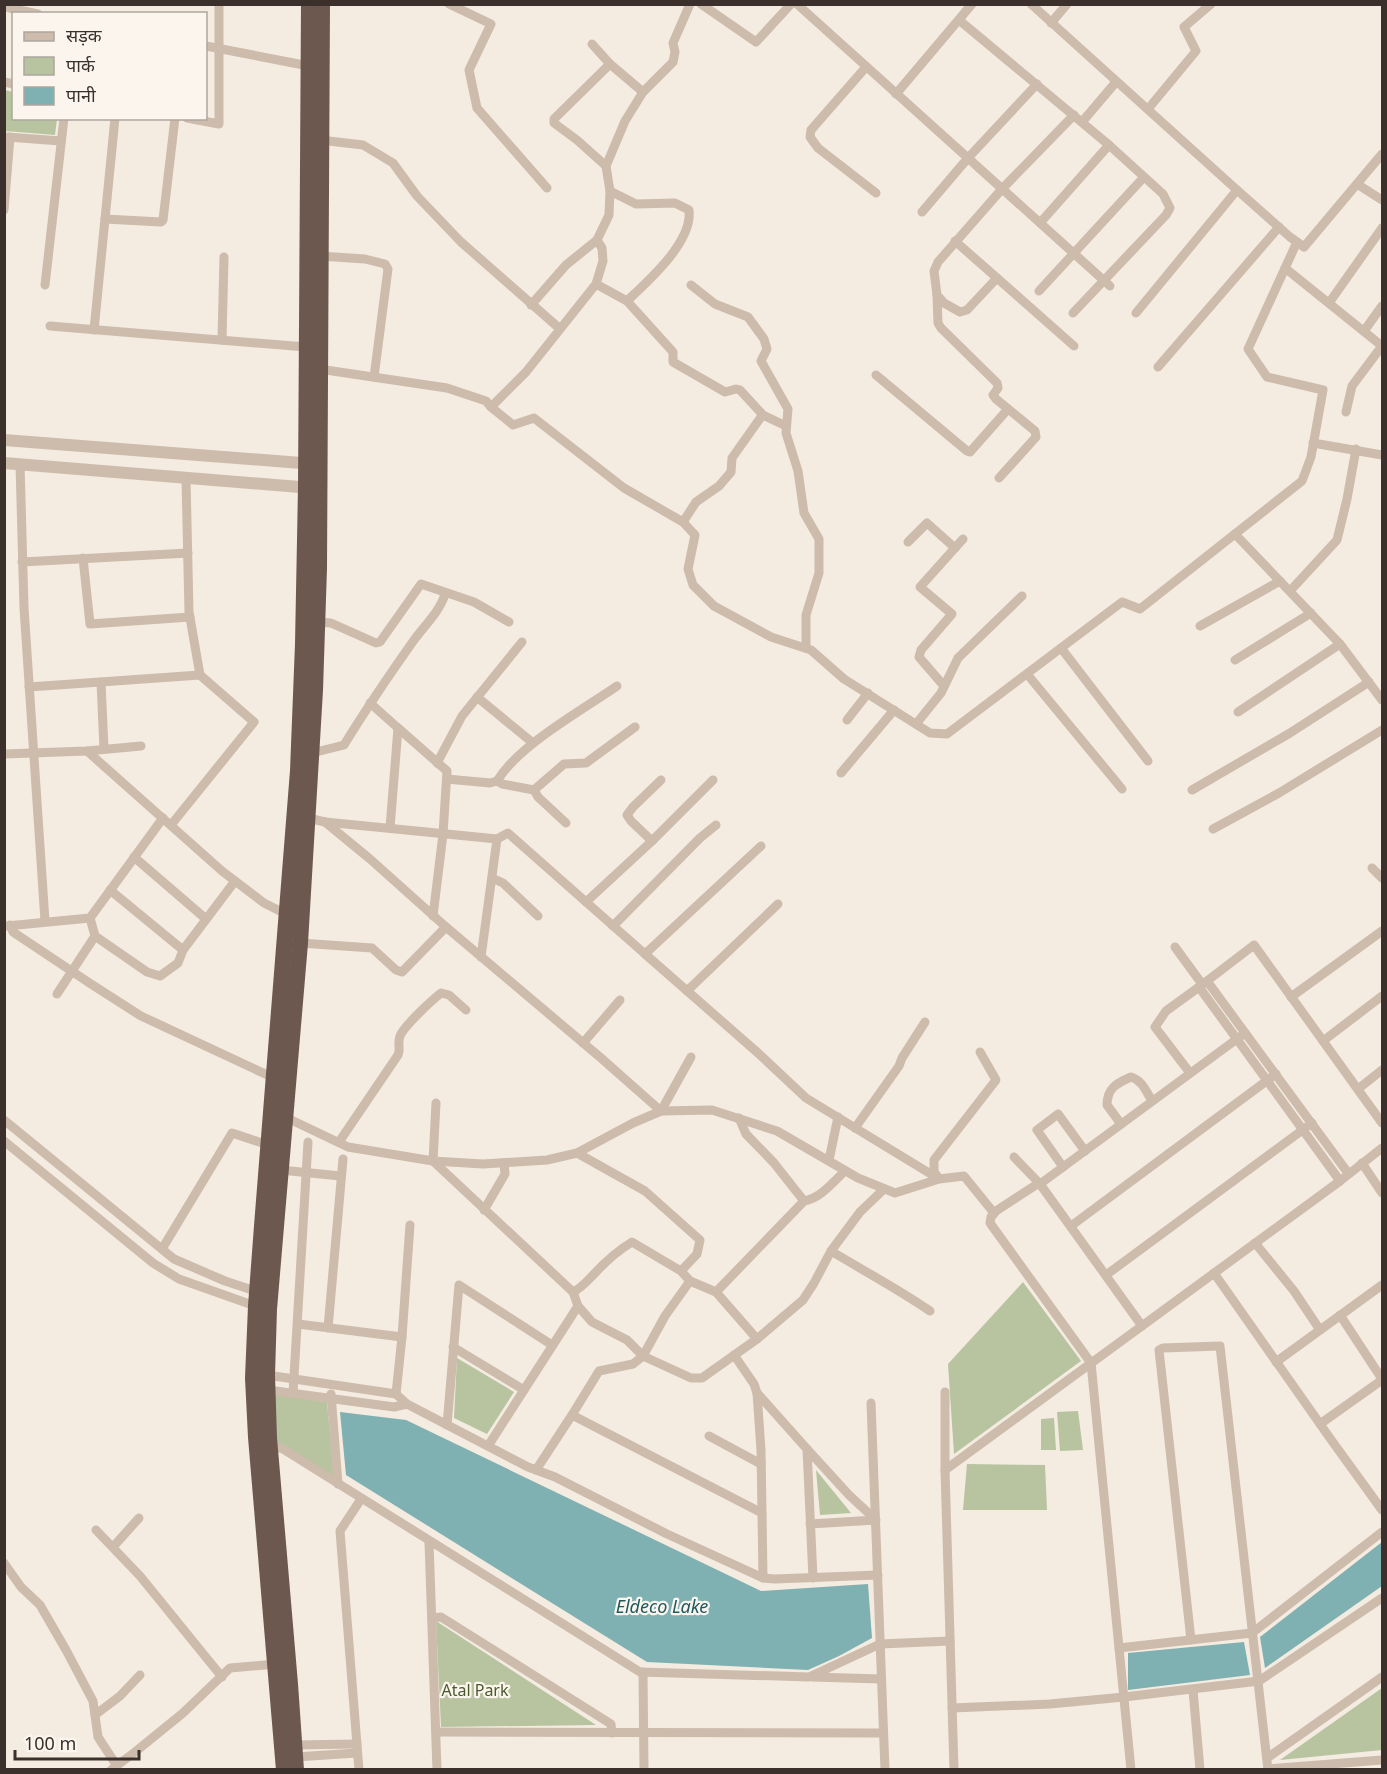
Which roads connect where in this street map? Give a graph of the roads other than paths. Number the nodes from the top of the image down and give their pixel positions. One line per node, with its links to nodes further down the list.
1 (219, 4): 19 (street)
2 (309, 4): 21 (highway)
3 (321, 4): 34 (highway)
4 (449, 4): 43 (street)
5 (690, 4): 25 (street)
6 (701, 4): 7 (street)
7 (791, 4)
8 (797, 4): 22 (street)
9 (972, 4): 15 (street)
10 (1031, 4): 16 (street)
11 (1067, 4): 16 (street)
12 (1211, 4): 27 (street)
13 (8, 9): 14 (street)
14 (26, 12)
15 (958, 20): 24 (street); 26 (street)
16 (1051, 23): 23 (street)
17 (592, 44): 20 (street)
18 (207, 46): 19 (street)
19 (219, 49): 21 (street); 32 (street)
20 (610, 64): 25 (street); 39 (street)
21 (309, 66): 82 (highway)
22 (866, 67): 26 (street); 47 (street)
23 (1116, 82): 27 (street); 28 (street)
24 (1037, 84): 28 (street); 38 (street)
25 (643, 92): 39 (street)
26 (896, 94): 38 (street)
27 (1148, 109): 45 (street)
28 (1078, 118): 36 (street); 44 (street)
29 (64, 120): 35 (street)
30 (115, 120): 51 (street)
31 (175, 120): 51 (street)
32 (198, 120)
33 (7, 137): 35 (street); 40 (street)
34 (320, 140): 59 (highway); 71 (street)
35 (61, 141): 65 (street)
36 (1109, 145): 41 (street); 52 (street)
37 (1383, 154): 42 (street)
38 (968, 158): 44 (street); 50 (street)
39 (606, 166): 46 (street)
40 (5, 176): 49 (street)
41 (1144, 177): 58 (street); 63 (street)
42 (1357, 184): 48 (street); 57 (street)
43 (547, 189)
44 (1002, 189): 52 (street); 56 (street)
45 (1237, 190): 53 (street); 74 (street)
46 (610, 191): 55 (street); 69 (street)
47 (876, 193)
48 (1383, 200)
49 (4, 210)
50 (922, 212)
51 (105, 219): 77 (street)
52 (1040, 223): 58 (street)
53 (1279, 227): 57 (street); 83 (street)
54 (1383, 228): 70 (street)
55 (597, 240): 64 (street); 71 (street)
56 (955, 241): 62 (street); 68 (street)
57 (1297, 242): 61 (street)
58 (1074, 253): 63 (street); 67 (street)
59 (320, 256): 84 (highway); 86 (street)
60 (224, 257): 79 (street)
61 (1285, 268): 70 (street); 93 (street)
62 (997, 278): 68 (street); 80 (street)
63 (1107, 283): 73 (street)
64 (596, 284): 69 (street); 76 (street)
65 (45, 285)
66 (691, 285): 91 (street)
67 (1039, 291)
68 (937, 295): 88 (street)
69 (627, 301): 91 (street)
70 (1329, 303): 78 (street)
71 (531, 305): 76 (street)
72 (1383, 306): 78 (street)
73 (1073, 313)
74 (1136, 313)
75 (50, 326): 77 (street)
76 (559, 328): 87 (street)
77 (94, 330): 79 (street)
78 (1364, 331): 81 (street)
79 (222, 340): 82 (street)
80 (1074, 346)
81 (1382, 346): 89 (street)
82 (306, 347): 98 (highway)
83 (1158, 367)
84 (320, 369): 86 (street); 98 (highway)
85 (876, 375): 88 (street)
86 (374, 377): 87 (street)
87 (490, 407): 102 (street)
88 (1008, 409): 100 (street)
89 (1346, 412)
90 (761, 417): 102 (street)
91 (786, 426): 121 (street)
92 (4, 440): 98 (street)
93 (1313, 443): 94 (street); 103 (street)
94 (1356, 449): 95 (street); 111 (street)
95 (1383, 455)
96 (4, 463): 97 (street)
97 (20, 464): 99 (street); 109 (street)
98 (313, 464): 101 (highway)
99 (186, 478): 101 (street); 107 (street)
100 (999, 478)
101 (313, 488): 116 (highway); 180 (highway)
102 (683, 522): 121 (street)
103 (1235, 534): 110 (street); 122 (street)
104 (963, 539): 106 (street)
105 (908, 542): 106 (street)
106 (955, 548): 129 (street)
107 (188, 553): 108 (street); 115 (street)
108 (83, 558): 109 (street); 115 (street)
109 (22, 562): 130 (street)
110 (1280, 581): 111 (street); 118 (street)
111 (1290, 591): 114 (street)
112 (445, 594): 116 (street); 117 (street); 134 (street)
113 (1022, 596): 129 (street)
114 (1311, 613): 120 (street); 123 (street)
115 (190, 617): 125 (street)
116 (317, 622): 147 (highway)
117 (509, 622)
118 (1200, 626)
119 (522, 642): 132 (street)
120 (1340, 644): 127 (street); 136 (street)
121 (807, 648): 131 (street)
122 (1061, 648): 124 (street); 149 (street)
123 (1234, 660)
124 (1028, 674): 138 (street); 156 (street)
125 (200, 675): 126 (street); 160 (street)
126 (101, 682): 130 (street); 144 (street)
127 (1369, 682): 133 (street); 158 (street)
128 (617, 686): 142 (street)
129 (944, 686): 138 (street)
130 (29, 687): 146 (street)
131 (867, 693): 135 (street); 137 (street)
132 (477, 697): 142 (street); 150 (street)
133 (1383, 700)
134 (370, 703): 140 (street); 147 (street)
135 (894, 710): 138 (street); 151 (street)
136 (1238, 712)
137 (847, 720)
138 (916, 724)
139 (635, 726): 157 (street)
140 (398, 728): 150 (street); 164 (street)
141 (1383, 730): 165 (street)
142 (533, 743): 155 (street)
143 (141, 746): 144 (street)
144 (104, 749): 145 (street)
145 (87, 751): 146 (street); 160 (street)
146 (34, 753): 148 (street); 183 (street)
147 (312, 753): 159 (highway)
148 (4, 754)
149 (1148, 761)
150 (437, 763): 152 (street)
151 (841, 773)
152 (447, 779): 155 (street); 166 (street)
153 (660, 780): 168 (street)
154 (713, 780): 168 (street)
155 (497, 781): 157 (street)
156 (1122, 789)
157 (534, 790): 162 (street)
158 (1192, 790)
159 (308, 818): 161 (street); 180 (highway)
160 (167, 821): 170 (street); 174 (street)
161 (326, 822): 164 (street); 178 (street)
162 (566, 823)
163 (716, 825): 185 (street)
164 (390, 828): 166 (street)
165 (1213, 829)
166 (443, 834): 167 (street); 178 (street)
167 (497, 839): 172 (street); 176 (street)
168 (652, 841): 176 (street)
169 (761, 846): 192 (street)
170 (134, 857): 175 (street); 182 (street)
171 (1372, 868): 173 (street)
172 (492, 878): 179 (street); 193 (street)
173 (1383, 878)
174 (235, 881): 180 (street); 182 (street)
175 (110, 890): 181 (street); 191 (street)
176 (586, 902): 185 (street)
177 (778, 904): 196 (street)
178 (433, 916): 186 (street)
179 (538, 916)
180 (294, 917): 189 (highway); 211 (highway)
181 (90, 918): 183 (street); 188 (street)
182 (206, 919): 191 (street)
183 (45, 921): 184 (street)
184 (8, 926): 194 (street)
185 (613, 926): 192 (street)
186 (446, 927): 189 (street); 193 (street)
187 (1383, 931): 199 (street)
188 (95, 936): 191 (street); 194 (street)
189 (300, 943): 217 (highway)
190 (1175, 947): 195 (street)
191 (183, 950)
192 (645, 954): 196 (street)
193 (481, 957): 205 (street)
194 (72, 972): 197 (street); 211 (street)
195 (1203, 984): 199 (street); 203 (street); 209 (street)
196 (687, 991): 218 (street)
197 (57, 994)
198 (1383, 996): 204 (street)
199 (1291, 997): 204 (street)
200 (620, 1000): 205 (street)
201 (466, 1010): 228 (street)
202 (925, 1022): 224 (street)
203 (1241, 1035): 209 (street); 210 (street); 212 (street)
204 (1323, 1041): 213 (street)
205 (583, 1043): 216 (street)
206 (980, 1052): 245 (street)
207 (691, 1057): 216 (street)
208 (1383, 1070): 213 (street)
209 (1190, 1073): 214 (street)
210 (1276, 1074): 212 (street); 221 (street)
211 (274, 1078): 229 (highway)
212 (1267, 1080): 225 (street); 254 (street)
213 (1358, 1089): 222 (street)
214 (1152, 1101): 223 (street); 223 (street)
215 (436, 1104): 236 (street)
216 (661, 1111): 219 (street); 232 (street)
217 (285, 1117): 228 (street); 240 (highway)
218 (838, 1117): 224 (street); 235 (street)
219 (739, 1118): 235 (street); 250 (street)
220 (4, 1120): 256 (street)
221 (1312, 1123): 225 (street); 243 (street)
222 (1383, 1123)
223 (1121, 1124): 231 (street)
224 (855, 1128): 245 (street)
225 (1302, 1129): 246 (street); 260 (street)
226 (4, 1141): 265 (street)
227 (308, 1142): 242 (street)
228 (339, 1142): 236 (street)
229 (268, 1145): 256 (street); 265 (highway)
230 (1383, 1148): 238 (street)
231 (1085, 1151): 239 (street); 239 (street)
232 (577, 1153): 237 (street); 258 (street)
233 (1014, 1157): 247 (street)
234 (343, 1159): 244 (street)
235 (829, 1160): 241 (street)
236 (433, 1161): 237 (street); 251 (street)
237 (504, 1163): 251 (street)
238 (1362, 1163): 243 (street); 249 (street)
239 (1063, 1167): 247 (street)
240 (280, 1170): 242 (street); 265 (highway)
241 (845, 1170): 248 (street); 250 (street)
242 (306, 1173): 244 (street); 269 (street)
243 (1348, 1173): 246 (street)
244 (341, 1176): 271 (street)
245 (939, 1179): 248 (street); 252 (street)
246 (1340, 1181): 255 (street)
247 (1039, 1184): 252 (street); 254 (street)
248 (884, 1189): 257 (street)
249 (1383, 1193)
250 (804, 1201): 264 (street)
251 (484, 1210): 263 (street)
252 (994, 1213): 280 (street)
253 (410, 1225): 273 (street)
254 (1071, 1226): 260 (street)
255 (1256, 1243): 259 (street); 272 (street)
256 (162, 1249): 265 (street)
257 (831, 1251): 267 (street); 274 (street)
258 (681, 1271): 261 (street); 263 (street)
259 (1214, 1273): 270 (street); 279 (street)
260 (1106, 1275): 270 (street)
261 (690, 1281): 264 (street); 278 (street)
262 (1383, 1285): 268 (street)
263 (573, 1292): 266 (street)
264 (716, 1292): 274 (street)
265 (263, 1301): 283 (highway); 325 (highway)
266 (578, 1306): 275 (street); 278 (street)
267 (930, 1311)
268 (1340, 1315): 272 (street); 282 (street)
269 (298, 1324): 271 (street); 281 (street)
270 (1142, 1326): 280 (street)
271 (328, 1328): 273 (street)
272 (1320, 1330): 279 (street)
273 (402, 1337): 289 (street)
274 (758, 1339): 277 (street)
275 (552, 1345): 276 (street); 285 (street)
276 (453, 1347): 285 (street); 295 (street)
277 (734, 1355): 278 (street); 287 (street)
278 (643, 1356): 293 (street)
279 (1276, 1362): 294 (street)
280 (1091, 1363): 302 (street); 324 (street)
281 (294, 1379): 283 (street); 284 (street); 288 (street)
282 (1383, 1379): 294 (street)
283 (268, 1383): 288 (street); 297 (highway)
284 (331, 1385): 289 (street); 290 (street)
285 (524, 1390): 298 (street)
286 (945, 1392): 302 (street)
287 (757, 1393): 299 (street); 300 (street)
288 (293, 1394): 290 (street)
289 (396, 1395): 291 (street)
290 (331, 1398): 291 (street); 303 (street)
291 (407, 1404): 295 (street)
292 (871, 1404): 308 (street)
293 (572, 1415): 301 (street); 306 (street)
294 (1320, 1424): 305 (street)
295 (447, 1425): 298 (street)
296 (709, 1436): 300 (street)
297 (270, 1444): 303 (street); 342 (highway)
298 (488, 1446): 301 (street)
299 (807, 1449): 308 (street); 309 (street)
300 (761, 1464): 306 (street)
301 (536, 1470): 316 (street)
302 (945, 1470): 322 (street)
303 (338, 1484): 304 (street)
304 (361, 1499): 312 (street); 341 (street)
305 (1383, 1510)
306 (762, 1513): 316 (street)
307 (138, 1518): 313 (street)
308 (876, 1520): 309 (street); 315 (street)
309 (810, 1524): 317 (street)
310 (96, 1530): 313 (street)
311 (1383, 1532): 320 (street)
312 (429, 1542): 319 (street); 326 (street)
313 (113, 1547): 328 (street)
314 (4, 1563): 336 (street)
315 (878, 1575): 317 (street); 323 (street)
316 (763, 1578): 317 (street)
317 (813, 1578)
318 (1383, 1598): 332 (street)
319 (432, 1618): 337 (street); 338 (street)
320 (1252, 1633): 321 (street); 321 (street); 332 (street)
321 (1191, 1640): 324 (street)
322 (950, 1641): 323 (street); 335 (street)
323 (880, 1644): 329 (street); 331 (street)
324 (1119, 1648): 334 (street)
325 (276, 1664): 328 (street); 347 (highway)
326 (643, 1672): 329 (street); 339 (street)
327 (140, 1675): 336 (street)
328 (222, 1677): 345 (street)
329 (809, 1677): 331 (street)
330 (1383, 1677): 343 (street)
331 (881, 1679): 340 (street)
332 (1259, 1682): 333 (street); 343 (street)
333 (1193, 1690): 334 (street); 354 (street)
334 (1124, 1697): 335 (street); 353 (street)
335 (952, 1708): 352 (street)
336 (95, 1715): 345 (street)
337 (436, 1732): 338 (street); 349 (street)
338 (612, 1733): 339 (street)
339 (644, 1733): 340 (street); 350 (street)
340 (883, 1733): 351 (street)
341 (357, 1749): 342 (street); 348 (street)
342 (295, 1757)
343 (1267, 1758): 346 (street)
344 (1383, 1760): 346 (street)
345 (114, 1768)
346 (1268, 1769)
347 (284, 1770)
348 (358, 1770)
349 (437, 1770)
350 (644, 1770)
351 (885, 1770)
352 (954, 1770)
353 (1131, 1770)
354 (1200, 1770)

